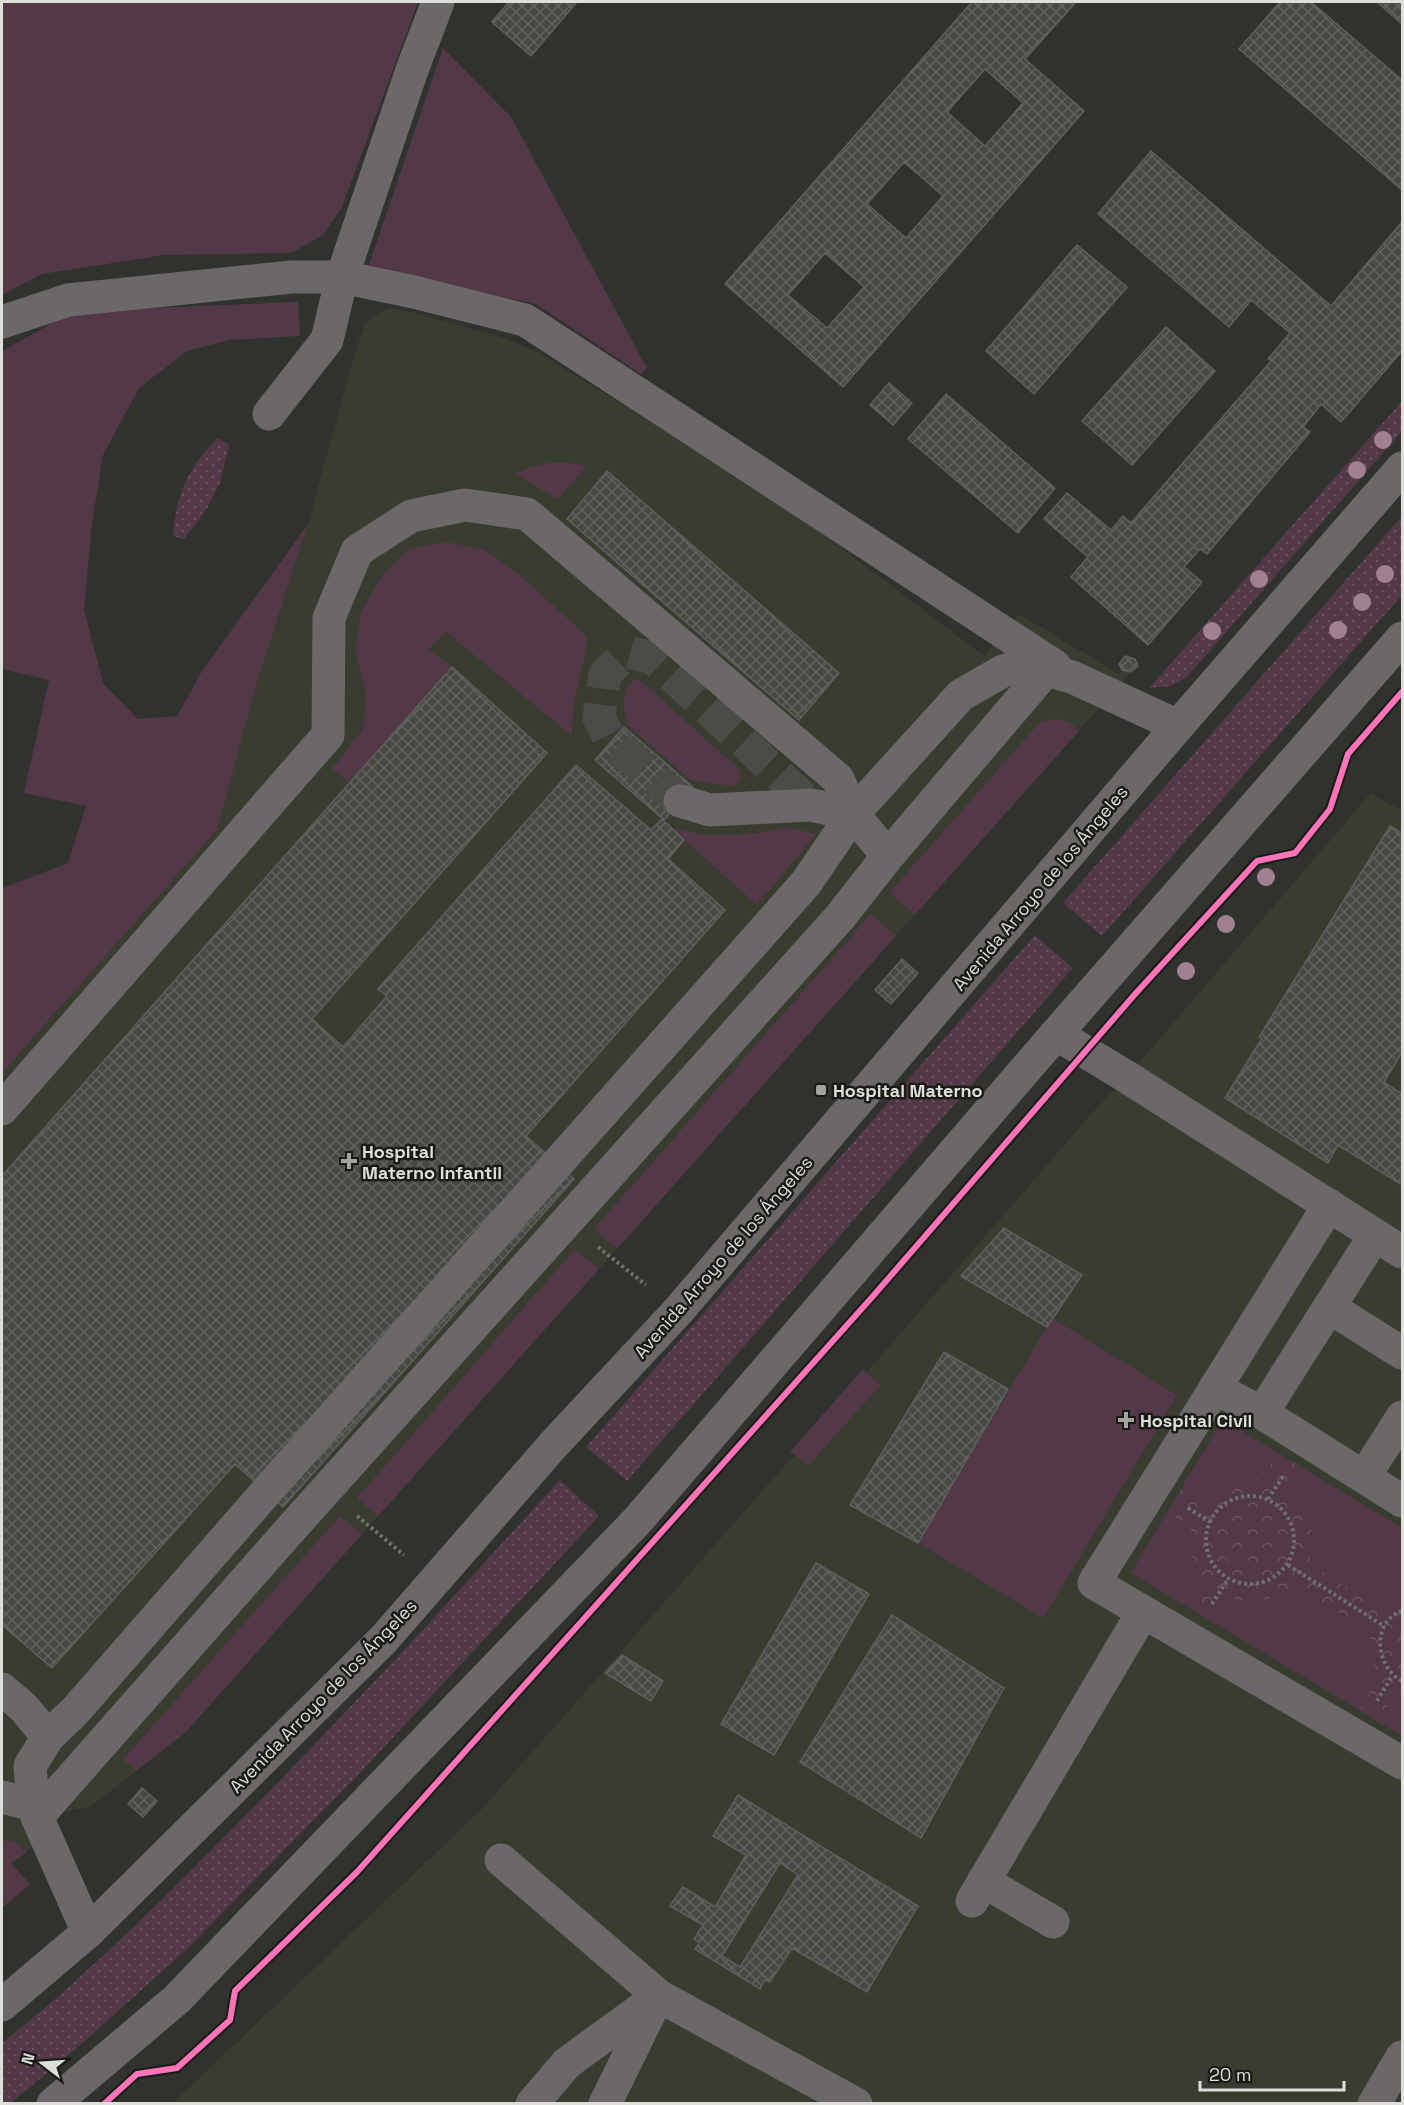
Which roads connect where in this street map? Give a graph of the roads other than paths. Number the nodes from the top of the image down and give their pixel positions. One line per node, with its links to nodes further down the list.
1 (438, 2): 2 (main road)
2 (342, 277): 3 (main road); 4 (main road); 7 (main road)
3 (2, 322)
4 (269, 414)
5 (1402, 468): 8 (main road, Avenida Arroyo de los Ángeles)
6 (1402, 638): 12 (main road)
7 (1059, 674): 8 (main road); 10 (main road); 11 (main road)
8 (1178, 726): 32 (main road, Avenida Arroyo de los Ángeles)
9 (680, 801): 10 (main road)
10 (853, 814): 11 (main road); 13 (main road); 26 (main road)
11 (888, 856): 29 (main road)
12 (1056, 1034): 14 (main road); 36 (main road)
13 (2, 1109)
14 (1329, 1205): 15 (main road); 19 (main road)
15 (1375, 1235): 16 (main road); 17 (main road)
16 (1402, 1252)
17 (1329, 1307): 18 (main road); 20 (main road)
18 (1402, 1353)
19 (1215, 1388): 20 (main road); 24 (main road)
20 (1262, 1413): 22 (main road)
21 (1402, 1417): 22 (main road)
22 (1364, 1477): 23 (main road)
23 (1402, 1501)
24 (1143, 1612): 27 (main road); 31 (main road)
25 (2, 1689): 26 (main road)
26 (48, 1737): 29 (main road)
27 (1402, 1763)
28 (2, 1797): 29 (main road)
29 (35, 1811): 32 (main road)
30 (501, 1860): 33 (main road)
31 (1053, 1922)
32 (88, 1932): 34 (main road, Avenida Arroyo de los Ángeles)
33 (658, 1996): 37 (main road); 38 (main road); 39 (main road)
34 (2, 2005)
35 (1402, 2057): 40 (main road)
36 (53, 2103)
37 (532, 2103)
38 (605, 2103)
39 (856, 2103)
40 (1374, 2103)

